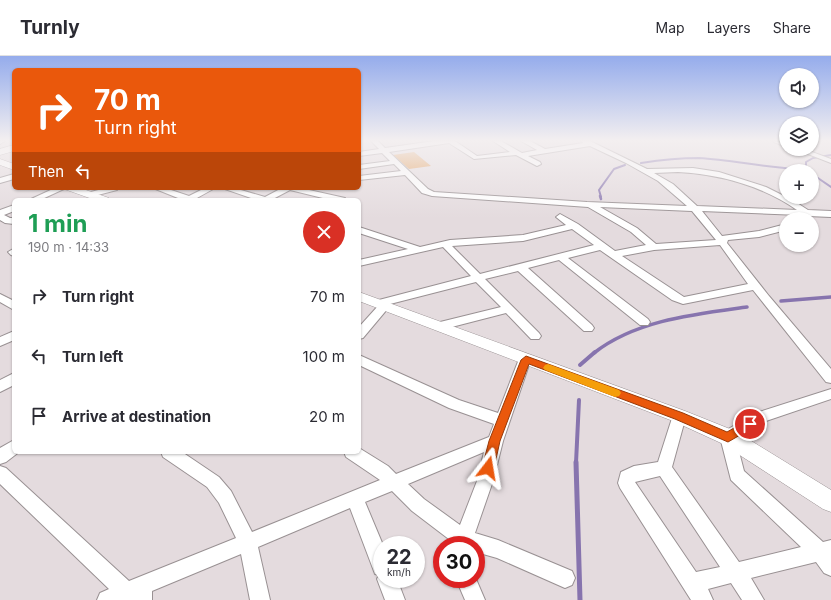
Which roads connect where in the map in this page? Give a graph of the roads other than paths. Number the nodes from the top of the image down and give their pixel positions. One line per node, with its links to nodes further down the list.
1 (400, 166): 4 (street)
2 (636, 166): 3 (street)
3 (646, 171): 24 (street); 26 (street)
4 (407, 173): 6 (street); 23 (street)
5 (12, 177): 7 (street)
6 (361, 178)
7 (0, 181)
8 (57, 190): 16 (street)
9 (75, 190): 17 (street)
10 (110, 190): 17 (street)
11 (162, 190): 18 (street)
12 (208, 190): 19 (street)
13 (233, 190): 20 (street)
14 (285, 190): 21 (street)
15 (298, 190): 22 (street)
16 (38, 198)
17 (96, 198)
18 (184, 198)
19 (194, 198)
20 (259, 198)
21 (270, 198)
22 (333, 198)
23 (587, 204): 24 (street); 39 (street)
24 (694, 208): 27 (street); 36 (street)
25 (12, 209): 29 (street)
26 (801, 212)
27 (779, 214)
28 (831, 214): 30 (street)
29 (0, 215): 32 (street)
30 (819, 215)
31 (560, 217): 33 (street)
32 (12, 221)
33 (575, 226): 37 (street); 38 (street)
34 (779, 229): 36 (street)
35 (361, 231): 40 (street)
36 (723, 242): 39 (street); 46 (street)
37 (445, 244): 40 (street); 45 (street)
38 (603, 246): 41 (street); 42 (street)
39 (654, 247): 41 (street)
40 (418, 250): 43 (street)
41 (615, 254): 46 (street)
42 (561, 257): 44 (street); 52 (street)
43 (361, 260)
44 (520, 267): 45 (street); 54 (street)
45 (477, 278): 50 (street); 51 (street)
46 (755, 286): 61 (street)
47 (361, 297): 50 (street)
48 (4, 298): 49 (street)
49 (12, 304)
50 (382, 304): 53 (street); 55 (street)
51 (509, 309): 53 (street); 57 (street)
52 (644, 322)
53 (440, 326): 59 (street)
54 (588, 328)
55 (361, 332)
56 (12, 336): 58 (street)
57 (535, 336)
58 (0, 342)
59 (526, 360): 65 (street); 66 (street)
60 (361, 361): 66 (street)
61 (831, 378)
62 (12, 379): 63 (street)
63 (0, 387)
64 (831, 394): 67 (street)
65 (679, 416): 67 (street); 73 (street)
66 (502, 421): 68 (street)
67 (728, 437): 77 (street); 83 (street)
68 (494, 441): 75 (street); 79 (street)
69 (12, 448): 72 (street)
70 (172, 454): 80 (street)
71 (355, 454): 75 (street)
72 (0, 456)
73 (664, 468): 84 (street); 86 (street)
74 (0, 473): 89 (street)
75 (394, 482): 76 (street); 78 (street)
76 (355, 498): 80 (street); 81 (street)
77 (831, 502)
78 (456, 536)
79 (465, 536)
80 (248, 542): 89 (street); 91 (street)
81 (373, 544)
82 (485, 546): 85 (street)
83 (827, 556): 84 (street)
84 (736, 572): 86 (street); 95 (street)
85 (565, 578)
86 (693, 583): 94 (street)
87 (390, 588): 92 (street)
88 (470, 588): 93 (street)
89 (137, 592): 90 (street)
90 (107, 600)
91 (260, 600)
92 (395, 600)
93 (475, 600)
94 (703, 600)
95 (754, 600)

